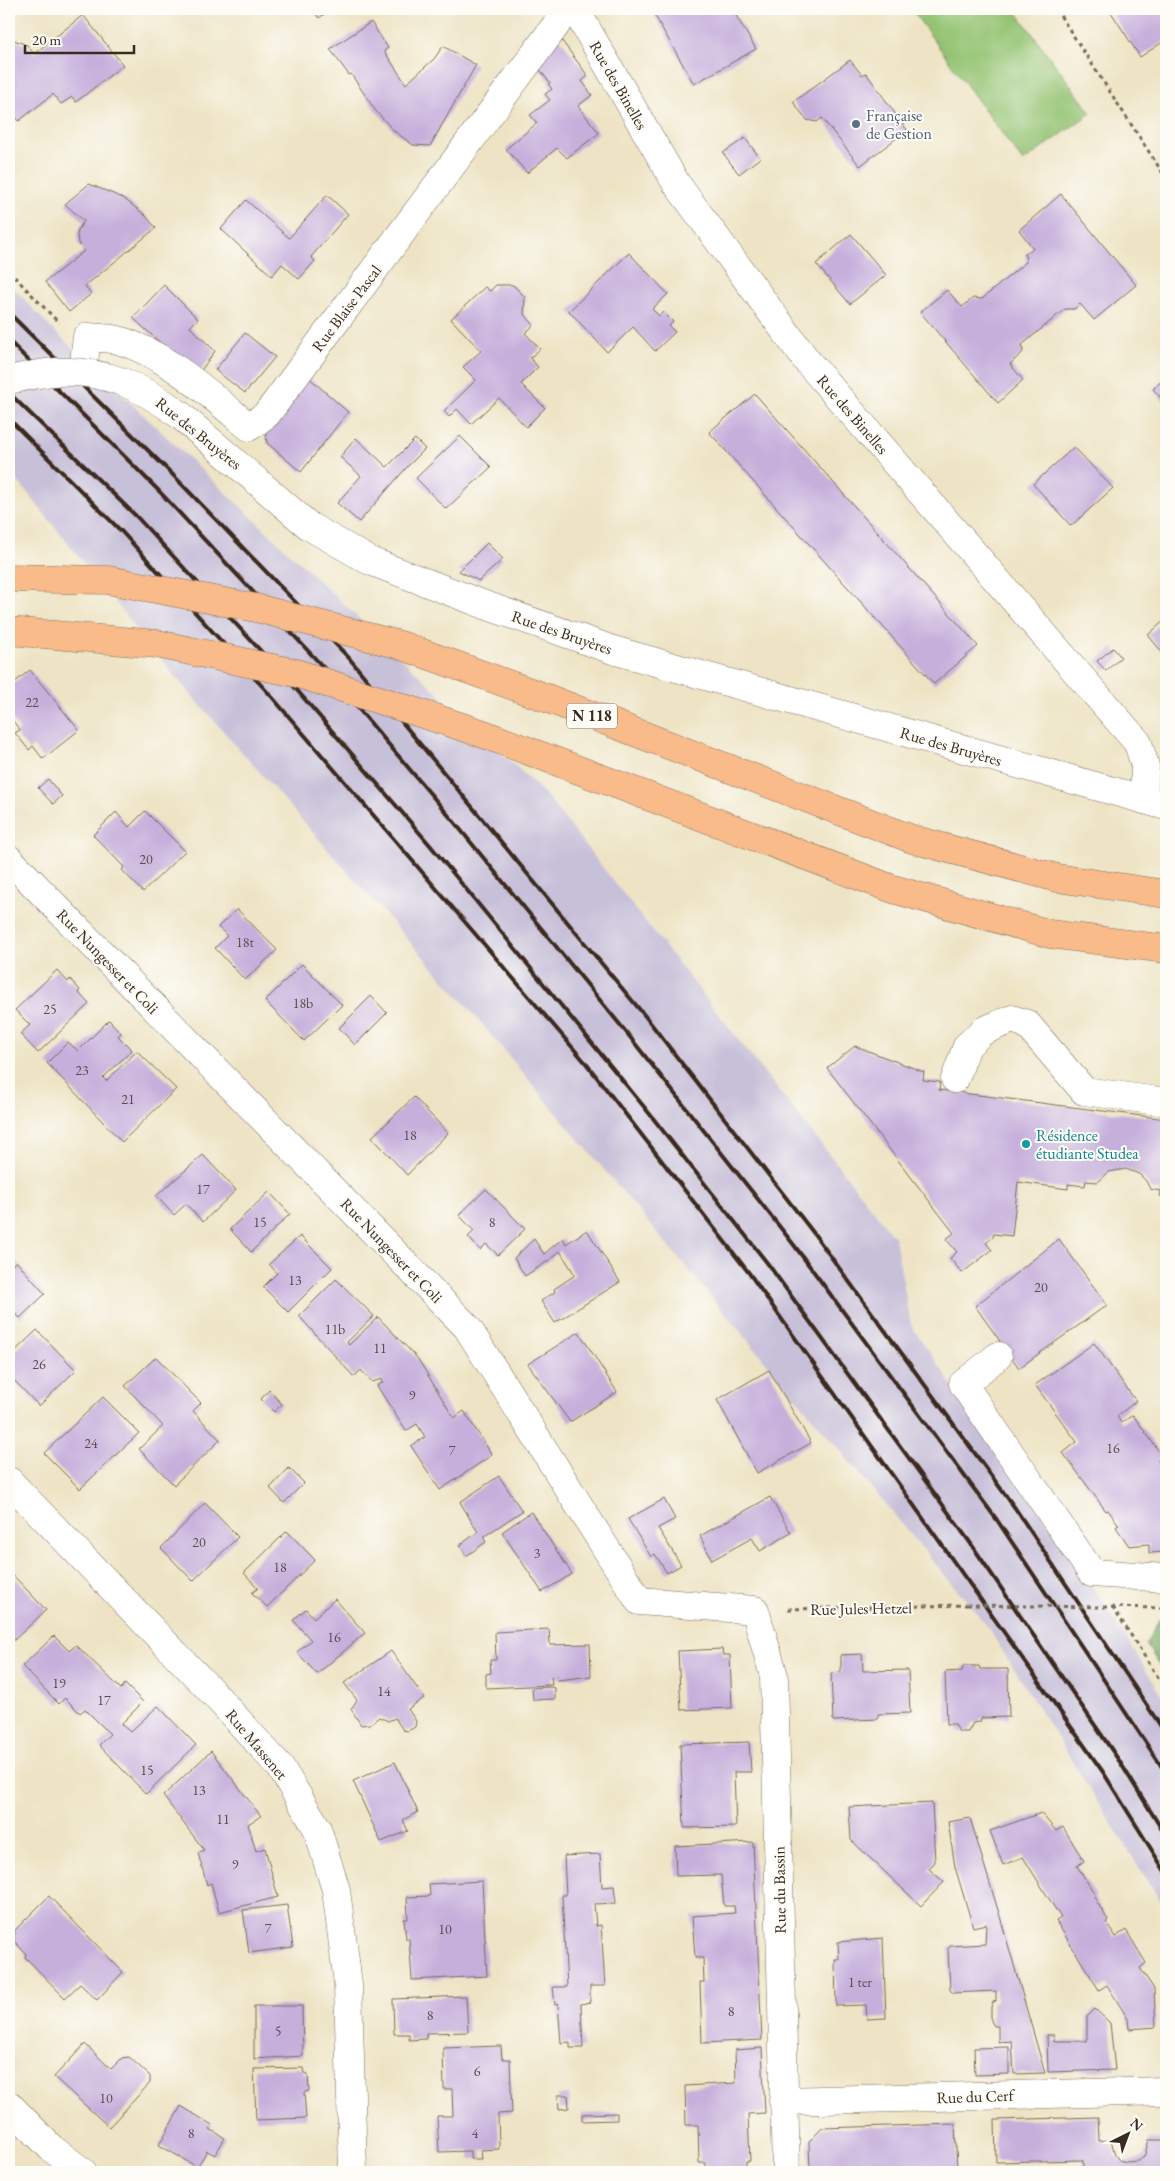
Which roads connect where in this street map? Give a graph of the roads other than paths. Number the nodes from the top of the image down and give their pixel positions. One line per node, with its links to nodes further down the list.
1 (575, 9): 2 (street, Rue Blaise Pascal); 6 (street, Rue des Binelles)
2 (83, 371): 3 (street, Rue des Bruyères, bridge); 6 (street, Rue des Bruyères, bridge)
3 (9, 380)
4 (9, 578): 8 (highway, N 118, bridge)
5 (9, 632): 9 (highway, bridge)
6 (1155, 803)
7 (9, 859): 15 (street, Rue Nungesser et Coli)
8 (1166, 894)
9 (1166, 949)
10 (955, 1079): 11 (street)
11 (1166, 1102)
12 (998, 1356): 14 (street)
13 (9, 1481): 20 (street, Rue Massenet)
14 (1166, 1578)
15 (755, 1610): 17 (street, Rue du Bassin)
16 (1166, 2090): 17 (street, Rue du Cerf)
17 (783, 2102): 21 (street, Rue du Bassin)
18 (9, 2105): 19 (street)
19 (83, 2172)
20 (353, 2172)
21 (786, 2172)

